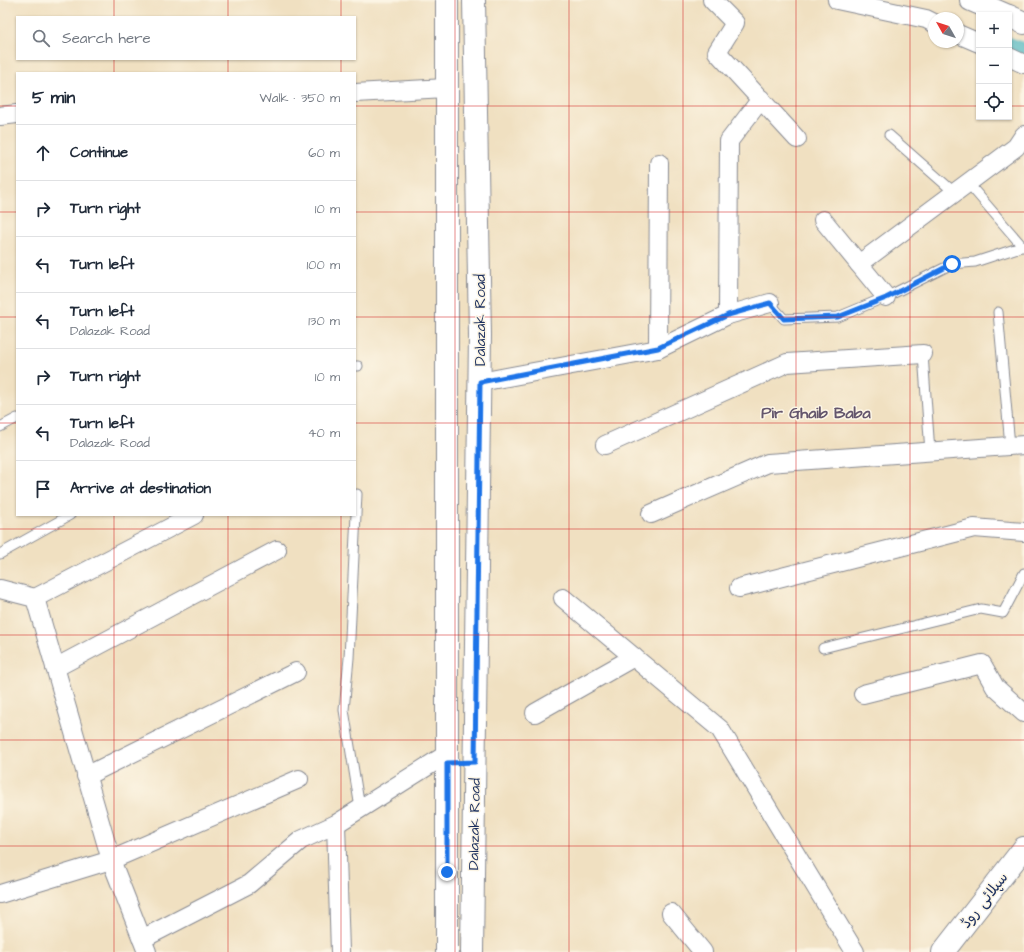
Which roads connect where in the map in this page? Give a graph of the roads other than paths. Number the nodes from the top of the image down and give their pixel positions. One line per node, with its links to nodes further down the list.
1 (447, 0): 14 (main road, Dalazak Road)
2 (474, 0): 33 (main road, Dalazak Road)
3 (712, 0): 16 (street)
4 (837, 0): 8 (street)
5 (971, 0): 6 (main road)
6 (999, 12)
7 (1012, 17): 9 (main road)
8 (928, 20)
9 (1024, 23)
10 (964, 37): 11 (street)
11 (976, 42)
12 (1012, 58): 13 (street)
13 (1024, 64)
14 (446, 88): 15 (street); 58 (main road, Dalazak Road)
15 (356, 93)
16 (761, 99): 21 (street); 30 (street)
17 (16, 114): 18 (street)
18 (0, 116)
19 (889, 135): 23 (lane)
20 (1024, 135): 23 (street)
21 (797, 139)
22 (659, 163): 31 (street)
23 (961, 188): 25 (lane); 26 (street)
24 (823, 220): 26 (street)
25 (1023, 246): 27 (lane)
26 (859, 264): 27 (street)
27 (886, 298): 28 (lane)
28 (770, 303): 30 (street)
29 (998, 312): 37 (lane)
30 (728, 315): 31 (street)
31 (658, 348): 33 (street)
32 (923, 354): 36 (street); 38 (lane)
33 (480, 382): 59 (main road, Dalazak Road)
34 (16, 419): 35 (lane)
35 (0, 427)
36 (605, 445)
37 (1017, 446): 38 (street)
38 (930, 452): 40 (street)
39 (356, 494): 62 (lane)
40 (651, 514)
41 (68, 516): 45 (lane)
42 (192, 516): 49 (street)
43 (1024, 532): 47 (street)
44 (277, 550): 53 (street)
45 (0, 554)
46 (1024, 572): 51 (lane)
47 (739, 588)
48 (0, 589): 49 (street)
49 (35, 598): 53 (street)
50 (563, 598): 52 (street)
51 (823, 648)
52 (634, 658): 56 (street); 73 (street)
53 (55, 668): 60 (street)
54 (296, 672): 60 (street)
55 (863, 694): 57 (street)
56 (535, 713)
57 (1024, 713)
58 (447, 758): 59 (main road); 62 (street); 70 (main road, Dalazak Road)
59 (475, 762): 71 (main road, Dalazak Road)
60 (86, 776): 65 (street)
61 (299, 779): 65 (street)
62 (360, 808): 63 (street)
63 (336, 824): 68 (street); 69 (street)
64 (1024, 848): 74 (main road, سپلائی روڈ)
65 (111, 860): 66 (street); 68 (street)
66 (0, 894)
67 (671, 913): 72 (street)
68 (145, 946)
69 (340, 952)
70 (447, 952)
71 (472, 952)
72 (702, 952)
73 (855, 952)
74 (943, 952)

